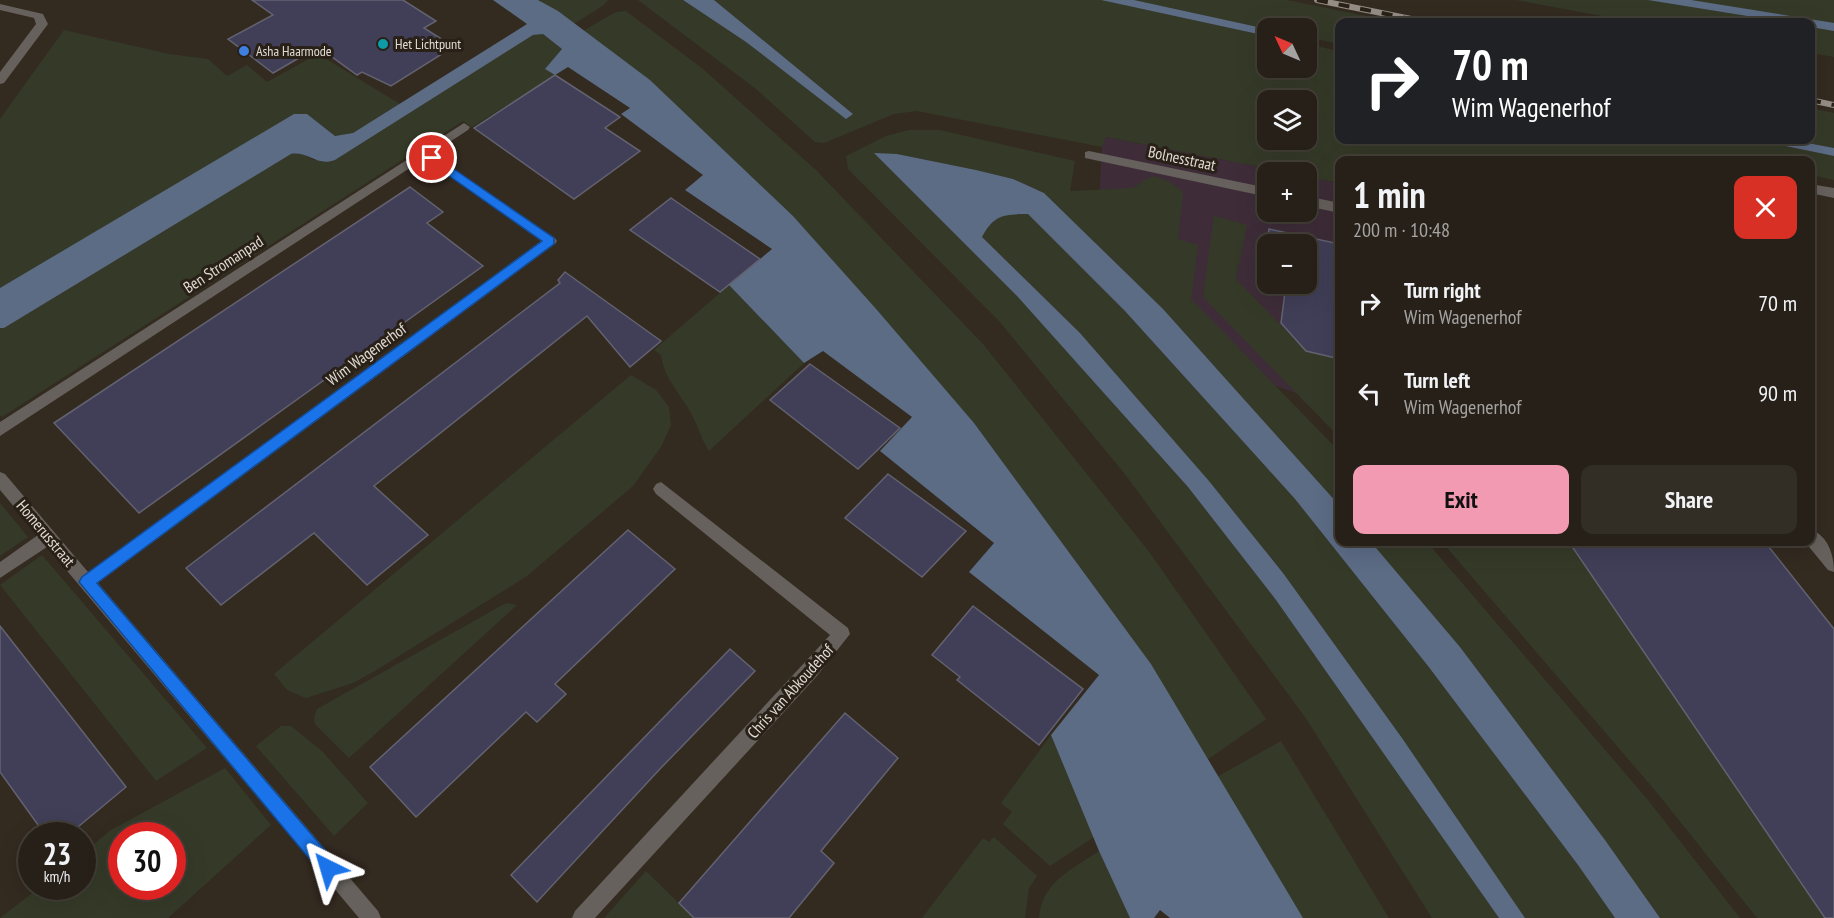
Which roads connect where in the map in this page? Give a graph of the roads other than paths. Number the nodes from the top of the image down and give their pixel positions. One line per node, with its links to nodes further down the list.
1 (0, 7): 2 (street)
2 (0, 80)
3 (464, 127): 11 (street, Ben Stromanpad)
4 (1089, 155): 7 (street, Bolnesstraat)
5 (432, 158): 18 (street, Wim Wagenerhof)
6 (1815, 189): 8 (street)
7 (1257, 191)
8 (1834, 193)
9 (1317, 203): 10 (street)
10 (1335, 206)
11 (0, 430)
12 (0, 479): 14 (street, Homerusstraat)
13 (661, 489): 20 (street, Chris van Abkoudehof)
14 (50, 536): 17 (street); 18 (street, Homerusstraat)
15 (1815, 542): 16 (street)
16 (1834, 565)
17 (0, 571)
18 (87, 582): 19 (street, Homerusstraat)
19 (371, 918)
20 (582, 918)

